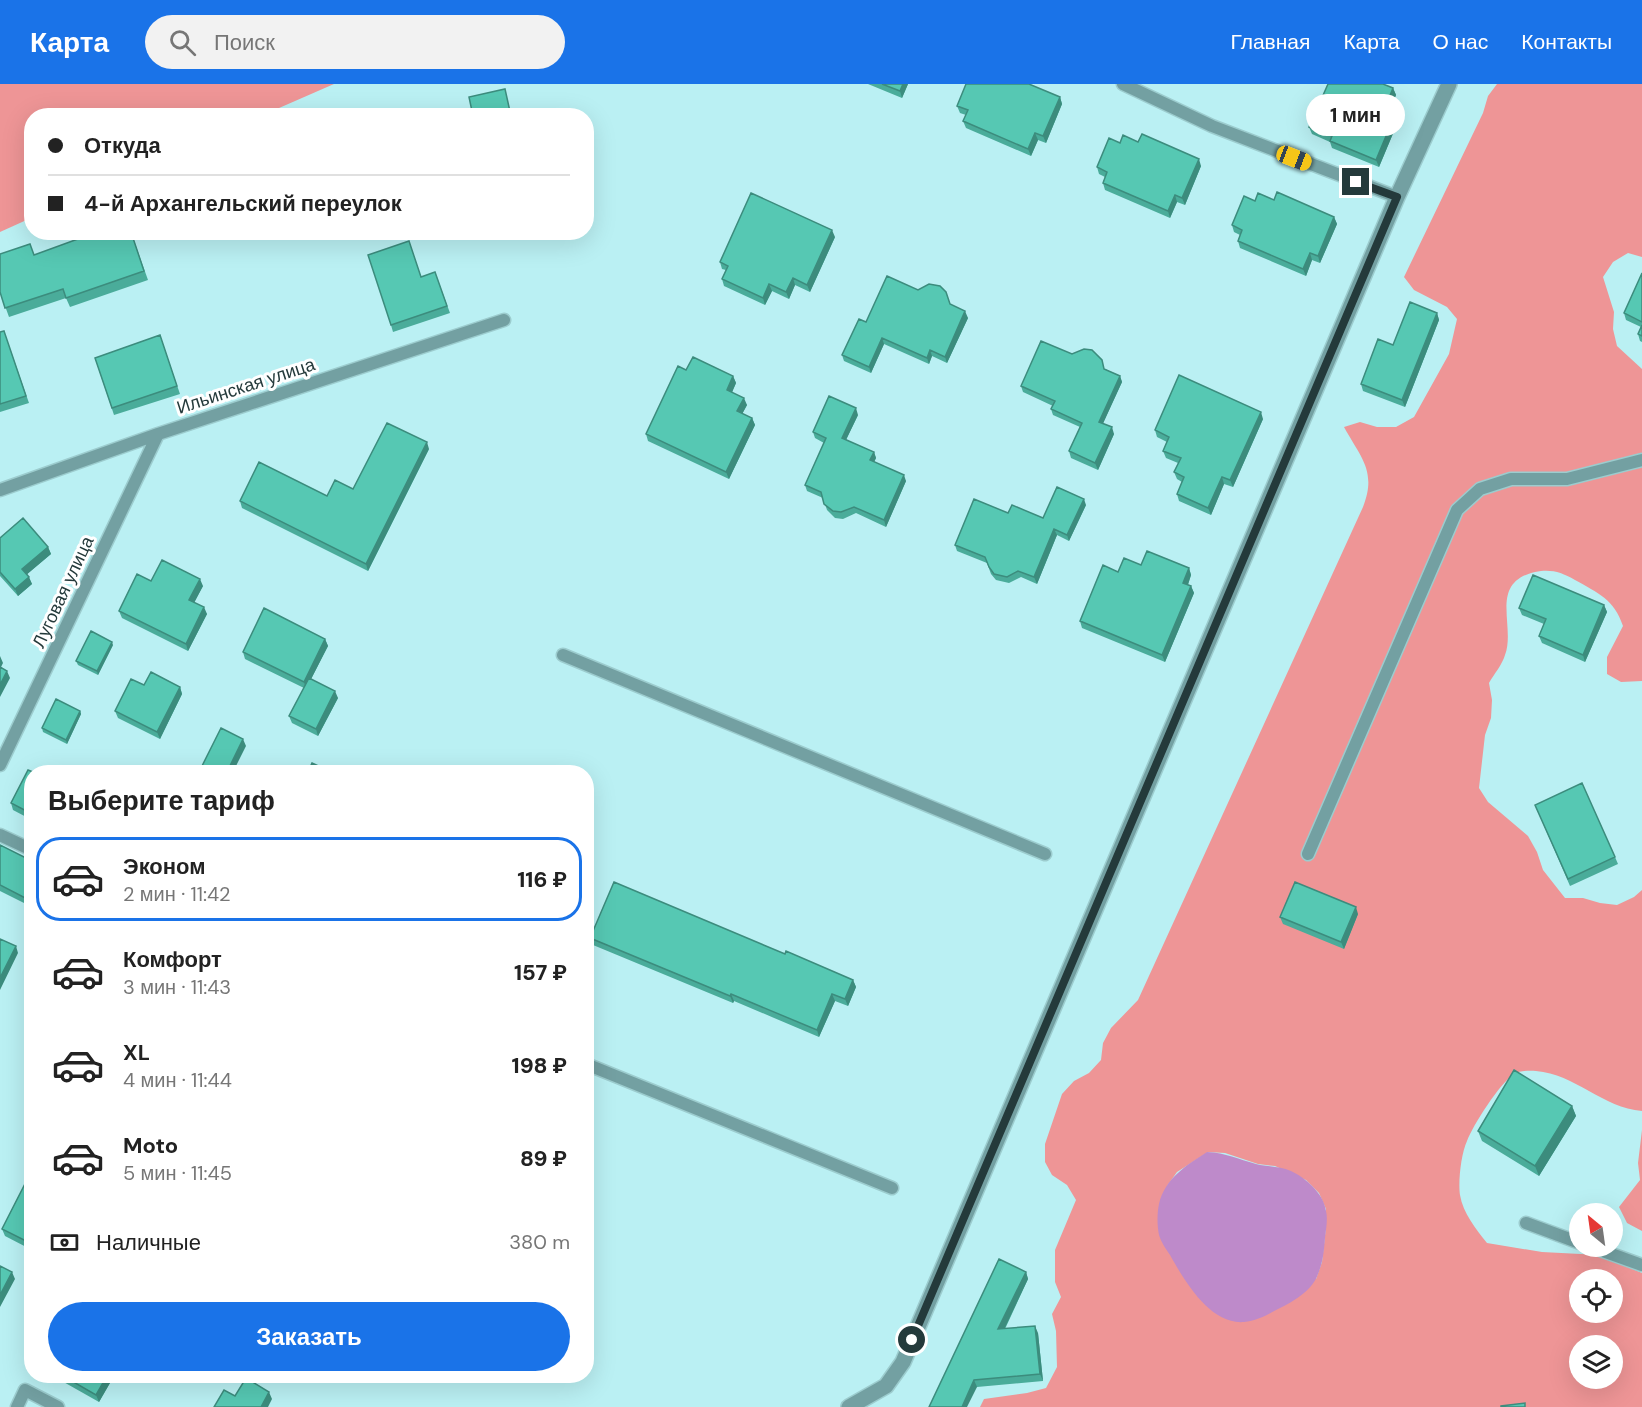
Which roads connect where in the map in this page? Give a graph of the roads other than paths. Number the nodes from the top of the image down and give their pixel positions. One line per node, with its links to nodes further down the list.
1 (1123, 84): 3 (lane)
2 (1449, 84): 3 (street)
3 (1397, 197): 22 (street)
4 (504, 320): 5 (lane, Ильинская улица)
5 (158, 434): 7 (lane, Ильинская улица); 9 (lane, Луговая улица)
6 (1642, 460): 13 (lane)
7 (0, 490)
8 (563, 655): 12 (lane)
9 (0, 765)
10 (0, 835): 11 (lane)
11 (24, 846)
12 (1045, 854)
13 (1308, 855)
14 (594, 1067): 15 (lane)
15 (892, 1188)
16 (1526, 1223): 17 (lane)
17 (1569, 1239)
18 (1620, 1257): 19 (lane)
19 (1642, 1265)
20 (17, 1407): 21 (lane)
21 (58, 1407)
22 (849, 1407)

